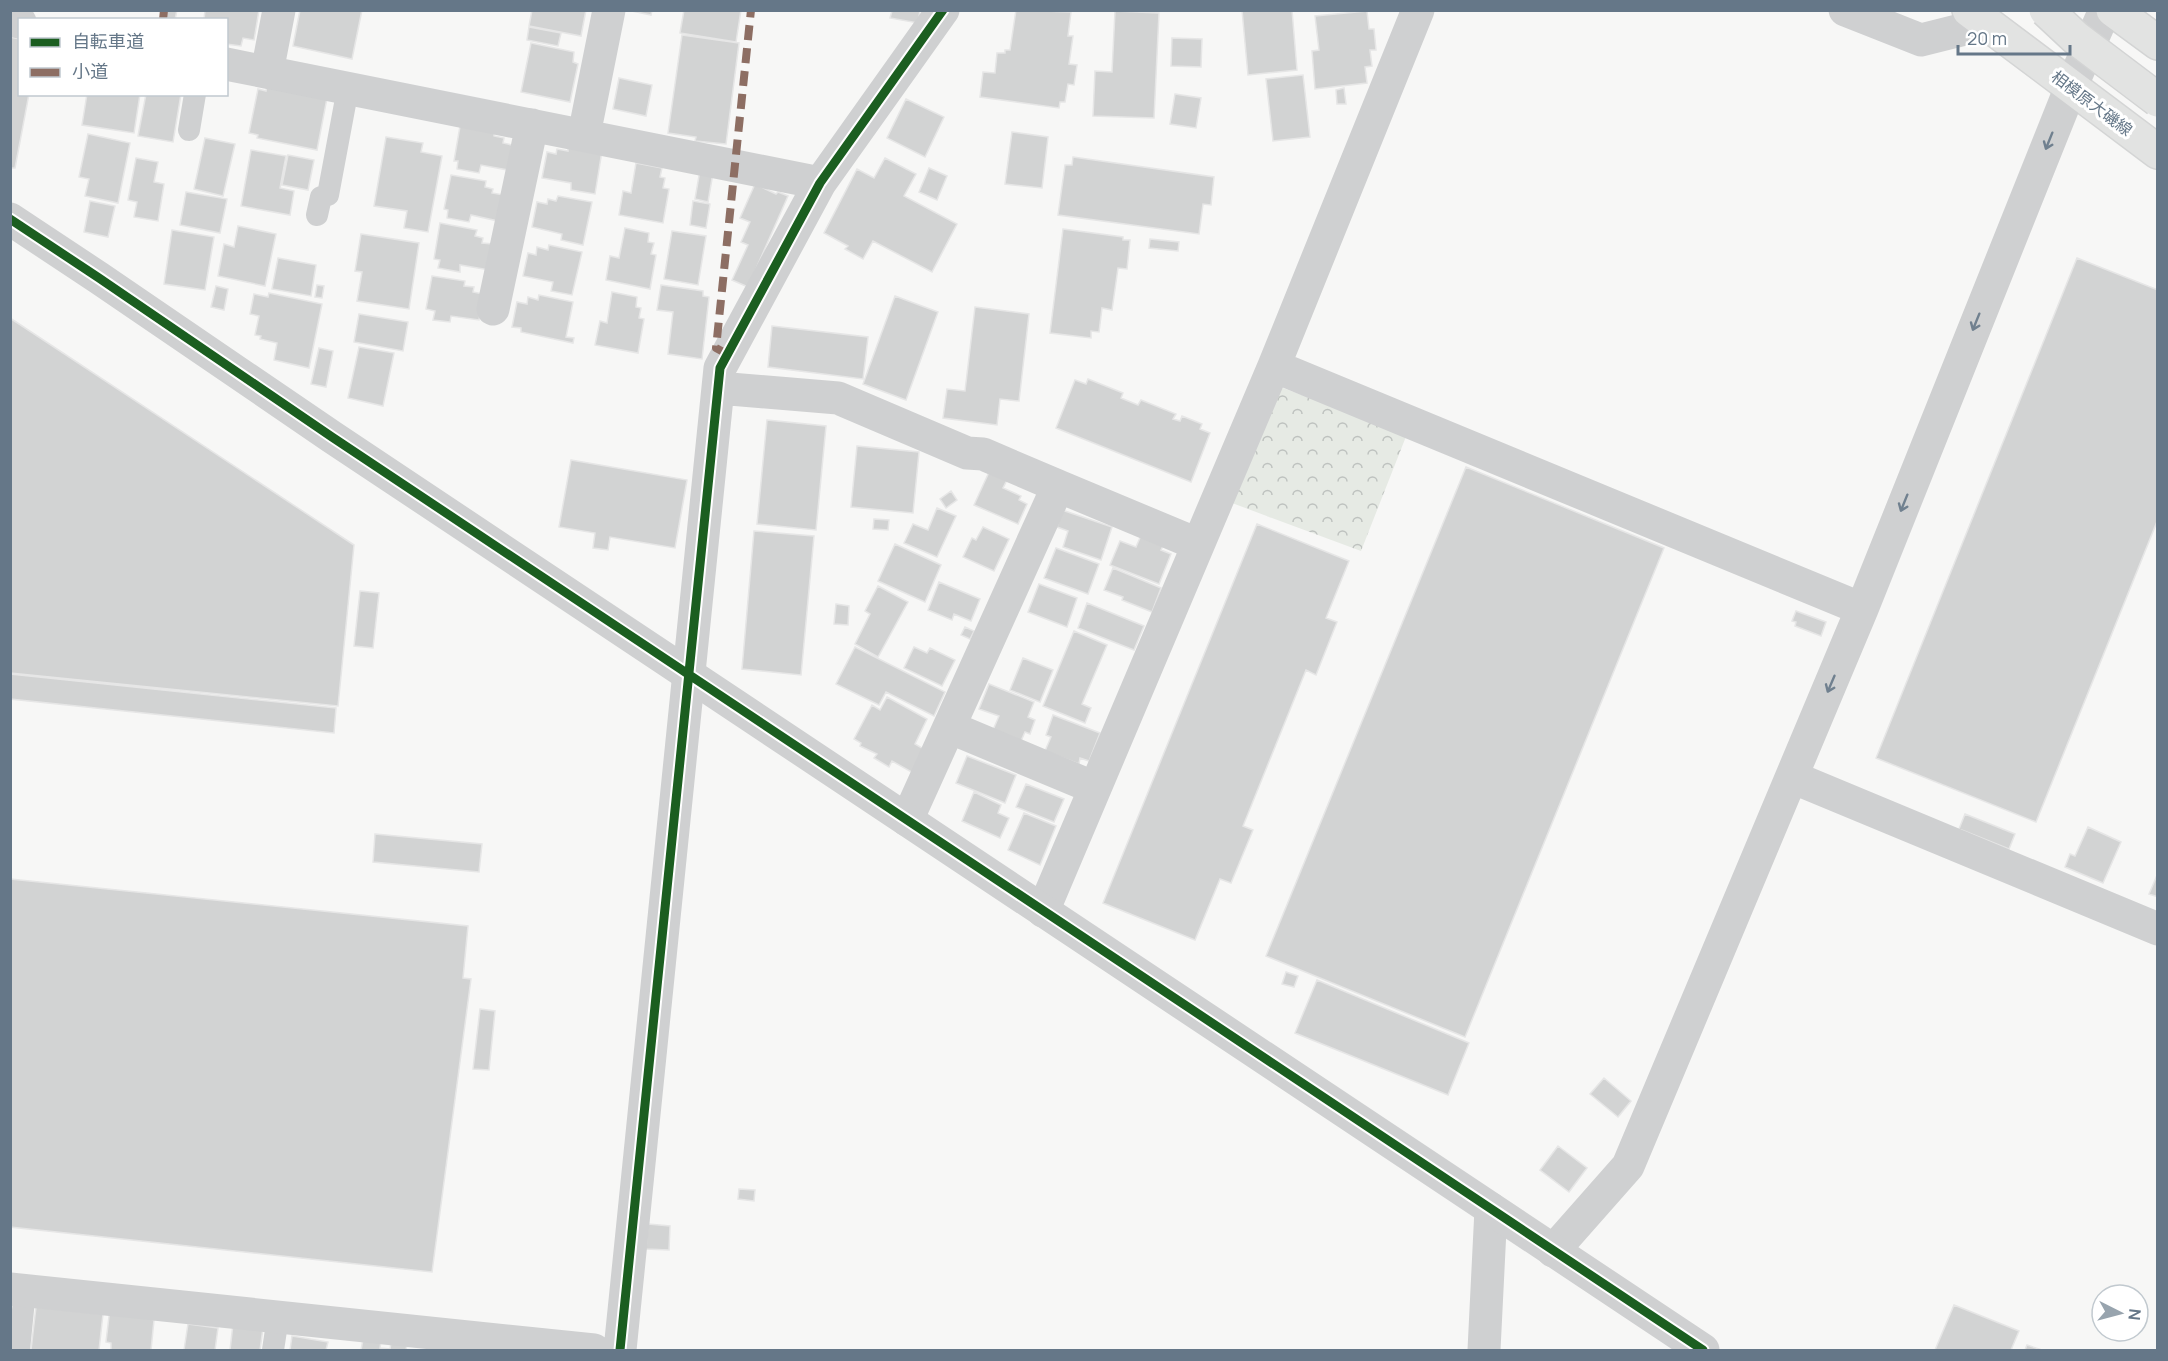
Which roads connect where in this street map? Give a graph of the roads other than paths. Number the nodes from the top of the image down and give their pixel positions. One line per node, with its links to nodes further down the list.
1 (279, 10): 12 (street)
2 (609, 10): 19 (street)
3 (943, 10): 21 (street)
4 (1418, 10): 25 (street)
5 (1845, 10): 9 (street)
6 (2046, 10): 16 (main road, bridge)
7 (2105, 10): 13 (street)
8 (2113, 10): 10 (main road)
9 (1977, 17): 13 (main road, 相模原大磯線)
10 (2157, 44)
11 (228, 64): 12 (street)
12 (267, 72): 14 (street)
13 (2071, 87): 20 (main road, 相模原大磯線); 29 (street, one-way to 29)
14 (348, 88): 17 (street); 22 (lane)
15 (195, 96): 18 (lane)
16 (2157, 100)
17 (532, 125): 19 (street); 24 (street)
18 (189, 130)
19 (584, 135): 21 (street)
20 (2157, 152)
21 (820, 183): 26 (street)
22 (317, 215)
23 (10, 219): 30 (street)
24 (493, 309)
25 (1274, 366): 28 (street); 29 (street)
26 (718, 388): 27 (street); 30 (street)
27 (1058, 486): 28 (street); 31 (street)
28 (1197, 544): 33 (street)
29 (1862, 609): 32 (street, one-way to 32)
30 (689, 675): 34 (street); 44 (street)
31 (949, 727): 33 (street); 34 (street)
32 (1792, 777): 36 (street); 38 (street)
33 (1095, 788): 35 (street)
34 (907, 820): 35 (street)
35 (1043, 911): 37 (street)
36 (2157, 929)
37 (1491, 1209): 38 (street); 45 (street)
38 (1553, 1251): 46 (street)
39 (18, 1289): 40 (street); 41 (lane)
40 (278, 1317): 42 (lane); 43 (street)
41 (19, 1350)
42 (273, 1350)
43 (585, 1350)
44 (620, 1350)
45 (1484, 1350)
46 (1703, 1350)

